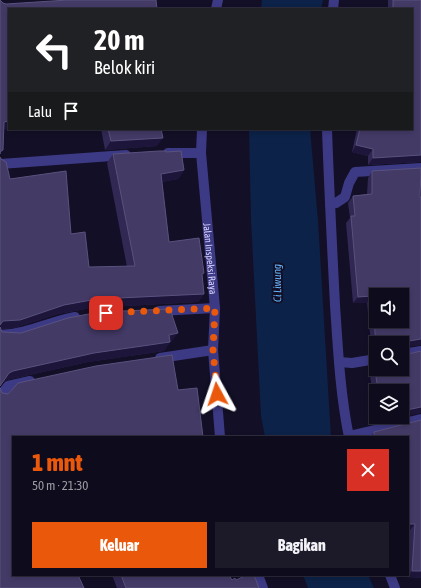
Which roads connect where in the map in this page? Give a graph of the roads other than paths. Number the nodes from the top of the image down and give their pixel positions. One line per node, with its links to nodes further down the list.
1 (202, 130): 4 (street, Jalan Inspeksi Raya)
2 (327, 130): 8 (street)
3 (160, 153): 4 (street)
4 (201, 153): 9 (street, Jalan Inspeksi Raya)
5 (138, 154): 6 (street)
6 (0, 164)
7 (421, 168): 8 (street)
8 (330, 204): 18 (street)
9 (215, 308): 10 (street); 13 (street, Jalan Inspeksi Raya)
10 (148, 311)
11 (86, 315): 12 (street)
12 (0, 335)
13 (213, 350): 16 (street); 22 (street, Jalan Inspeksi Raya)
14 (421, 351): 15 (street)
15 (409, 353)
16 (149, 360)
17 (369, 360): 18 (street)
18 (339, 362): 23 (street)
19 (40, 379): 20 (street)
20 (0, 396)
21 (421, 419): 23 (street)
22 (220, 436)
23 (349, 436)
24 (258, 576): 26 (street)
25 (390, 576): 27 (street)
26 (263, 588)
27 (395, 588)

